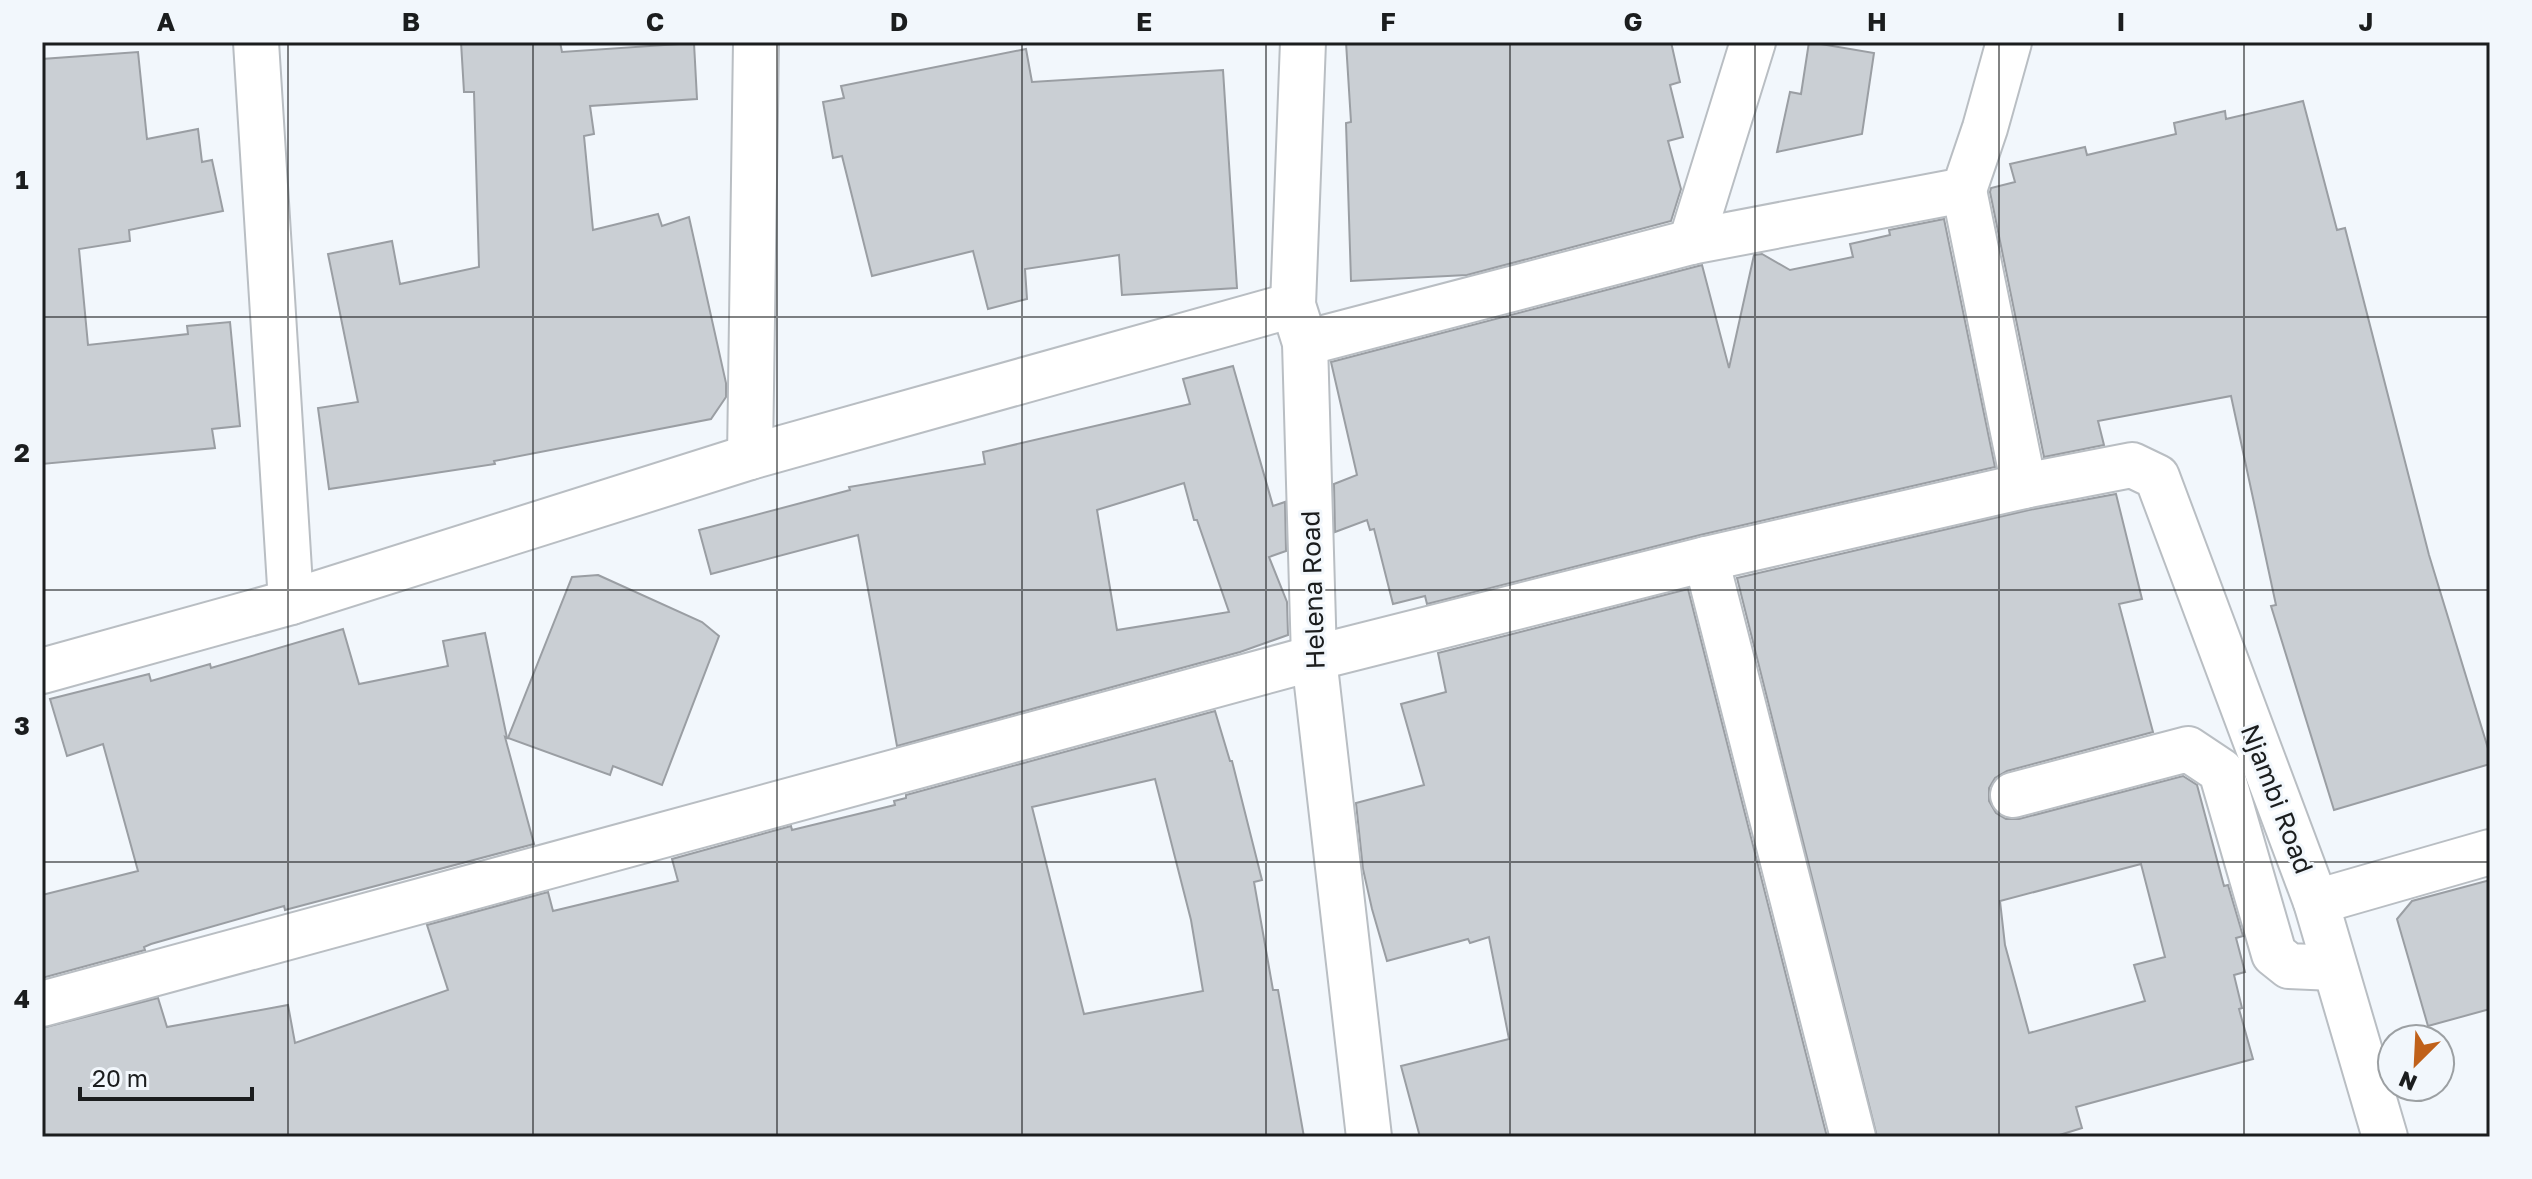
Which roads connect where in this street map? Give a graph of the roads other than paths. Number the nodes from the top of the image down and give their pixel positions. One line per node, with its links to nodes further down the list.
1 (256, 42): 12 (street)
2 (756, 42): 9 (street)
3 (1303, 42): 8 (street, Helena Road)
4 (1753, 42): 7 (street)
5 (2009, 42): 6 (street)
6 (1964, 190): 7 (street); 10 (street)
7 (1691, 242): 8 (street)
8 (1299, 324): 9 (street); 13 (street, Helena Road)
9 (750, 457): 12 (street)
10 (2024, 486): 11 (street); 17 (street, Njambi Road)
11 (1706, 559): 13 (street); 21 (street)
12 (291, 602): 14 (street)
13 (1314, 658): 19 (street); 20 (street, Helena Road)
14 (42, 671)
15 (2013, 795): 18 (street)
16 (2490, 852): 17 (street)
17 (2316, 902): 18 (street, Njambi Road)
18 (2334, 968): 22 (street, Njambi Road)
19 (42, 1004)
20 (1369, 1137)
21 (1853, 1137)
22 (2385, 1137)

